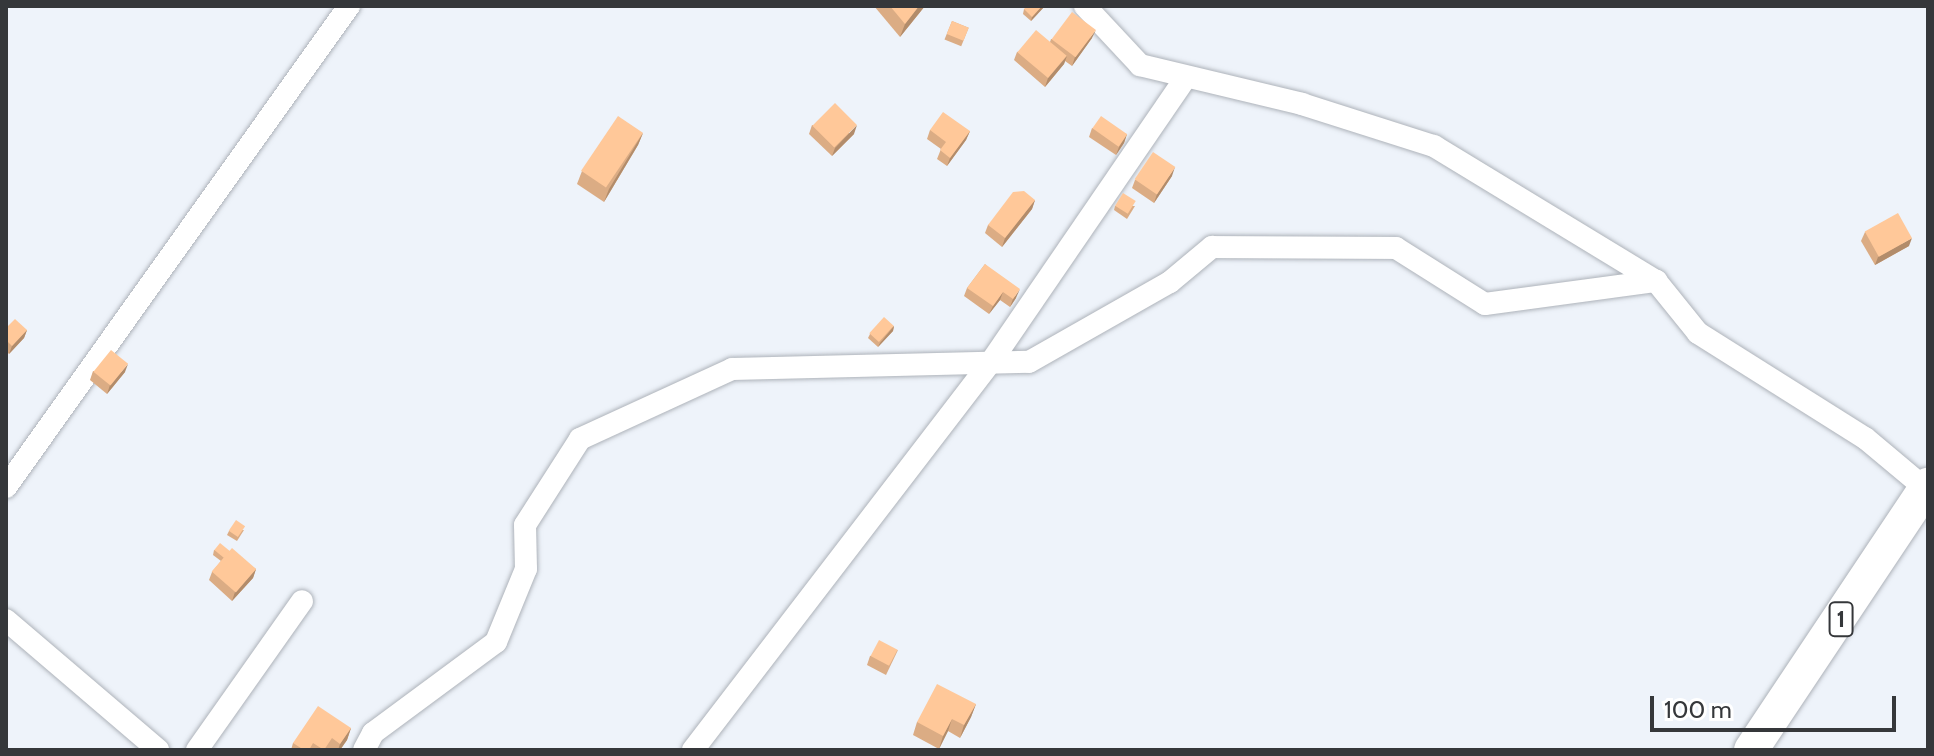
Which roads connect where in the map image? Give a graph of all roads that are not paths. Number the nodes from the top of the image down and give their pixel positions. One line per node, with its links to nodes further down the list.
1 (349, 6): 6 (street)
2 (1085, 6): 3 (street)
3 (1186, 77): 4 (street); 5 (street)
4 (1656, 281): 5 (street); 7 (street)
5 (991, 362): 12 (street); 13 (street)
6 (6, 487)
7 (1927, 487): 14 (highway, 1)
8 (302, 601): 11 (street)
9 (6, 620): 10 (street)
10 (158, 750)
11 (197, 750)
12 (364, 750)
13 (693, 750)
14 (1751, 750)

